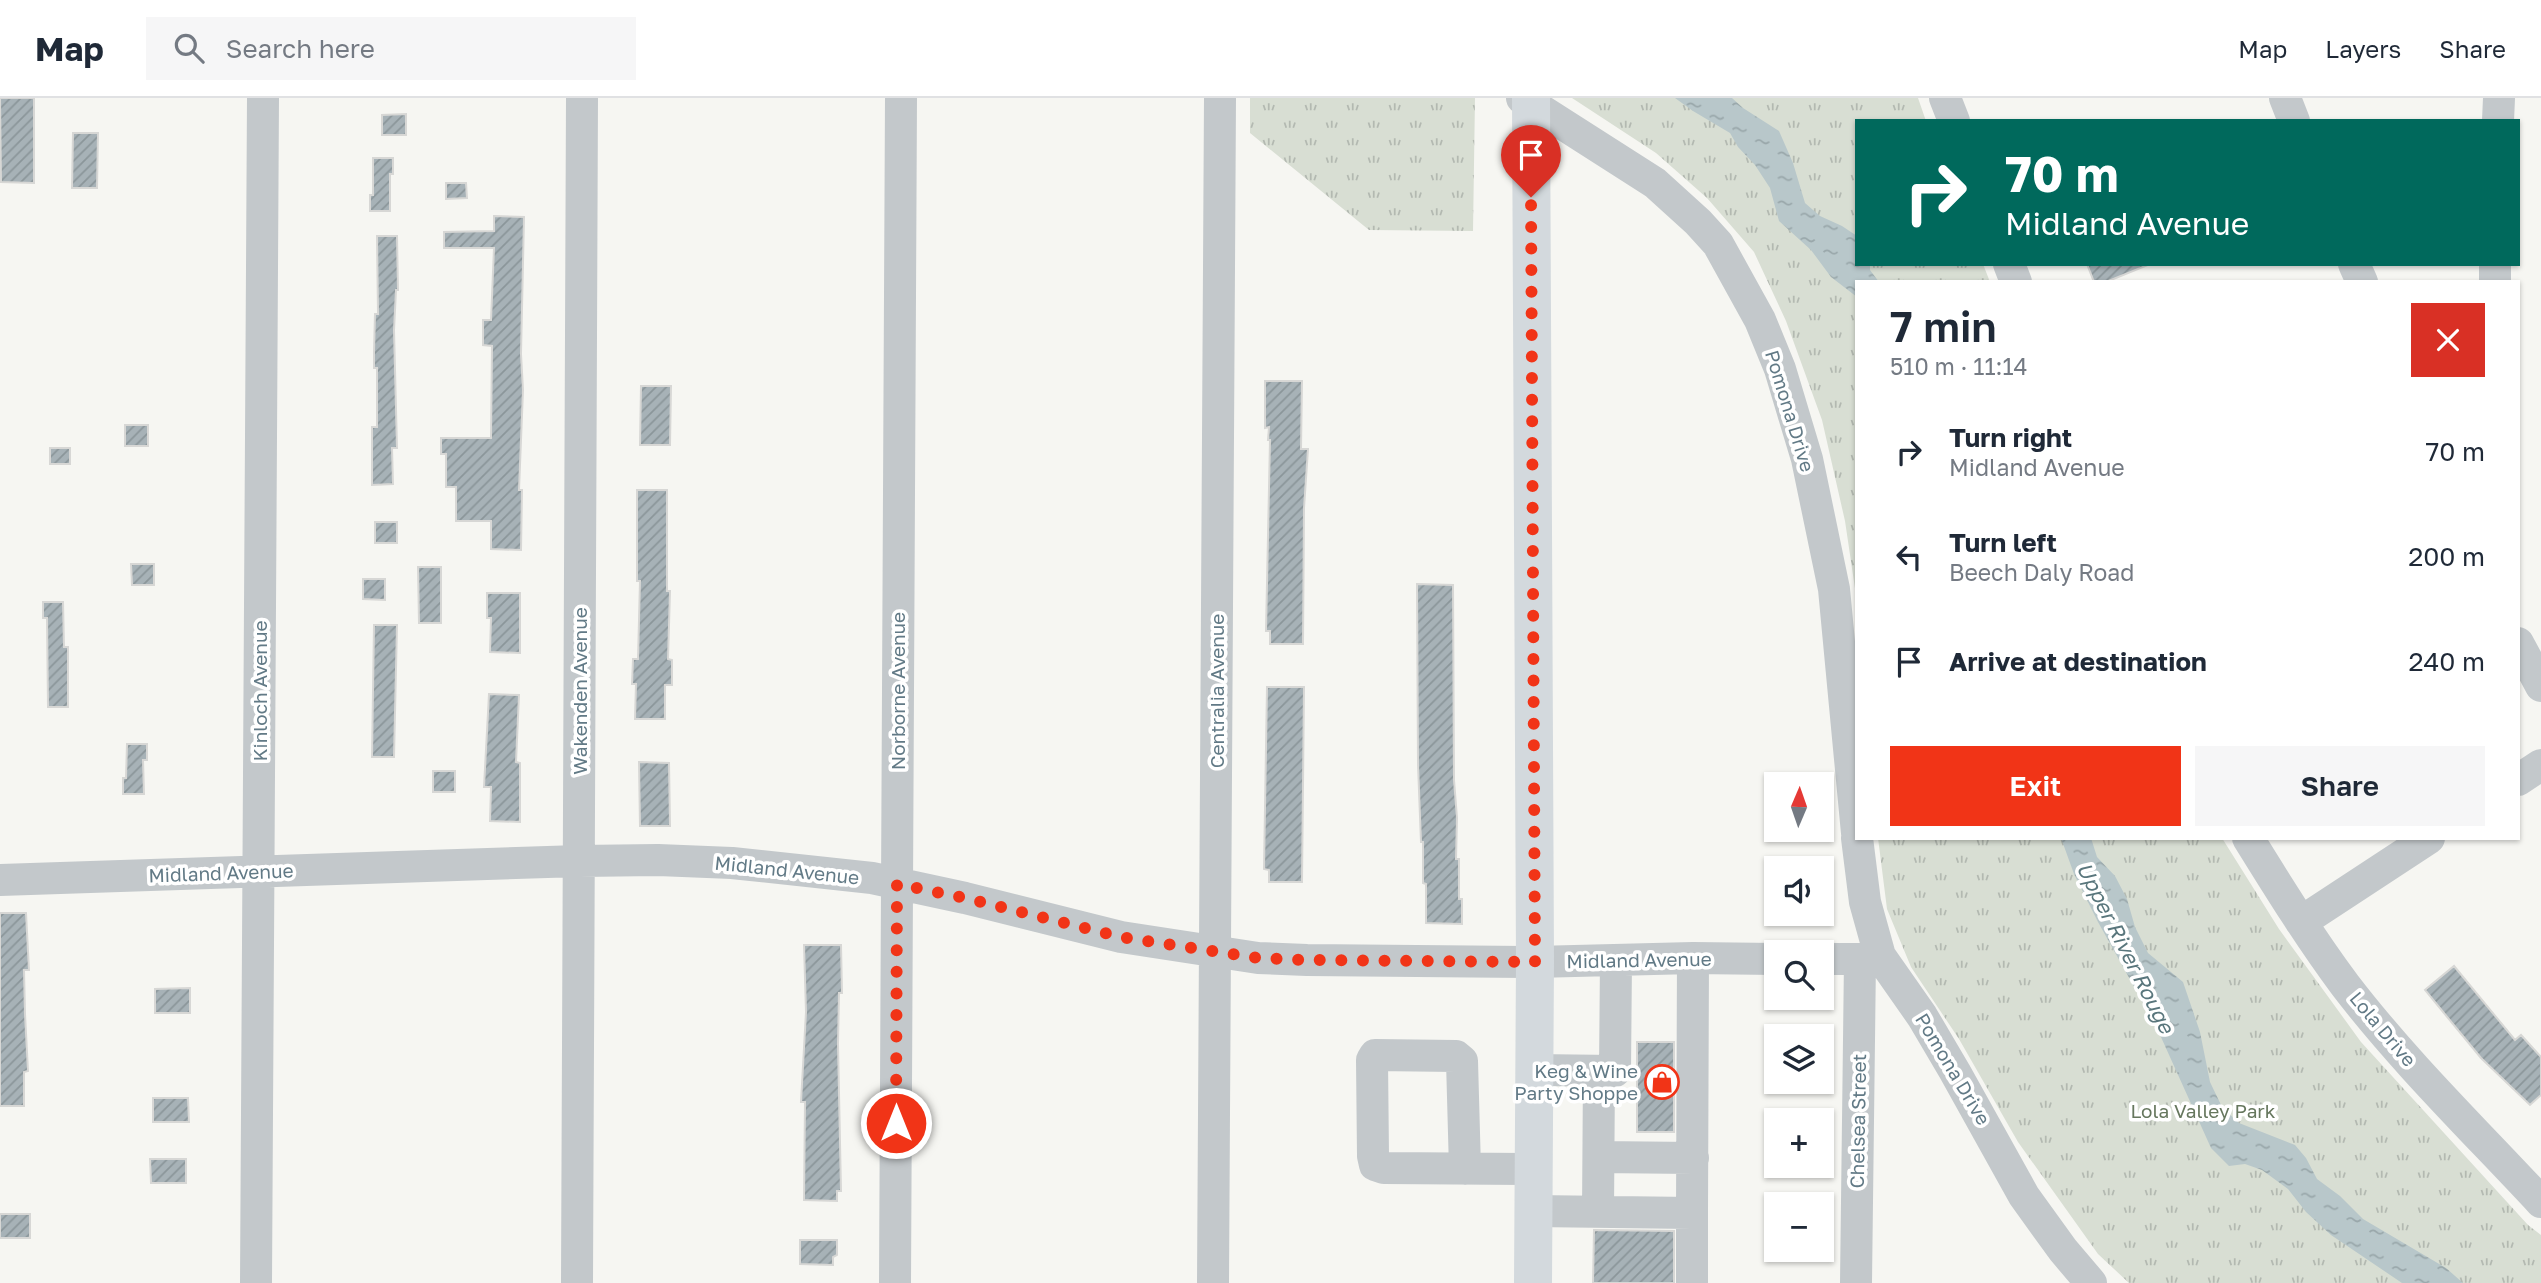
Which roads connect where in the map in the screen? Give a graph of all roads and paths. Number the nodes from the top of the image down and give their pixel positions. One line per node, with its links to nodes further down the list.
1 (263, 98): 21 (street, Kinloch Avenue)
2 (582, 98): 20 (street, Wakenden Avenue)
3 (901, 98): 23 (street, Norborne Avenue)
4 (1220, 98): 25 (street, Centralia Avenue)
5 (1945, 98): 9 (street)
6 (2285, 98): 10 (street)
7 (2498, 98): 11 (street)
8 (1528, 100): 16 (street, Pomona Drive); 31 (main road)
9 (1953, 119)
10 (2293, 119)
11 (2498, 119)
12 (2520, 647): 13 (street)
13 (2541, 687)
14 (2541, 765): 15 (street)
15 (2520, 779)
16 (1855, 815)
17 (1857, 840): 27 (street, Pomona Drive)
18 (2249, 840): 24 (street, Lola Drive)
19 (2426, 840): 24 (street)
20 (579, 861): 21 (street, Midland Avenue); 23 (street, Midland Avenue); 43 (street, Wakenden Avenue)
21 (259, 872): 22 (street, Midland Avenue); 42 (street, Kinloch Avenue)
22 (0, 880)
23 (897, 884): 25 (street, Midland Avenue); 44 (street, Norborne Avenue)
24 (2301, 922): 38 (street, Lola Drive)
25 (1215, 951): 31 (street, Midland Avenue); 45 (street, Centralia Avenue)
26 (1693, 958): 28 (street, Midland Avenue); 30 (street, Midland Avenue); 35 (street)
27 (1870, 958): 29 (street); 48 (street, Chelsea Street); 49 (street, Pomona Drive)
28 (1764, 959)
29 (1834, 959)
30 (1616, 960): 31 (street, Midland Avenue); 33 (street)
31 (1535, 962): 32 (main road)
32 (1534, 1070): 33 (street); 37 (main road)
33 (1599, 1071): 34 (street)
34 (1599, 1157): 35 (street); 40 (street)
35 (1693, 1158): 41 (street)
36 (1465, 1169): 36 (street); 37 (street)
37 (1534, 1169): 39 (main road)
38 (2541, 1202)
39 (1534, 1211): 40 (street); 46 (main road)
40 (1598, 1212): 41 (street)
41 (1692, 1213): 47 (street)
42 (256, 1283)
43 (577, 1283)
44 (895, 1283)
45 (1213, 1283)
46 (1533, 1283)
47 (1692, 1283)
48 (1856, 1283)
49 (2091, 1283)

